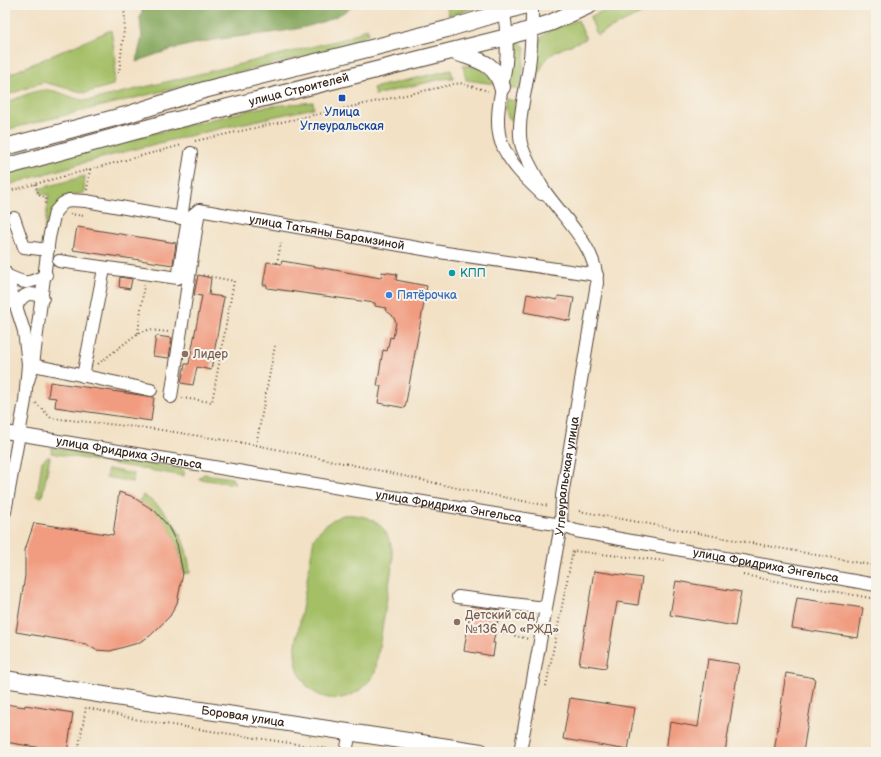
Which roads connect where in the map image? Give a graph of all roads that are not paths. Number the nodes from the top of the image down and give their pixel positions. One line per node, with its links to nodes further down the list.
1 (526, 5): 4 (main road, улица Строителей)
2 (532, 5): 5 (street)
3 (590, 5): 5 (main road, улица Строителей)
4 (503, 9): 6 (street); 9 (main road, улица Строителей)
5 (532, 29): 6 (main road, улица Строителей); 13 (street)
6 (507, 37): 7 (main road, улица Строителей); 8 (street)
7 (453, 51): 8 (main road); 11 (main road, улица Строителей)
8 (495, 88): 13 (street)
9 (5, 147)
10 (191, 153): 15 (street)
11 (5, 167)
12 (199, 210): 15 (street); 20 (street, улица Татьяны Барамзиной); 28 (street)
13 (560, 210): 20 (street)
14 (14, 218): 16 (street)
15 (184, 218): 16 (street); 18 (street)
16 (48, 250): 21 (street)
17 (59, 261): 18 (street)
18 (104, 269): 25 (street)
19 (5, 274): 21 (street); 23 (street)
20 (597, 274): 32 (street, Углеуральская улица)
21 (46, 275): 22 (street)
22 (43, 298): 23 (street); 24 (street)
23 (16, 306): 26 (street)
24 (33, 365): 25 (street); 26 (street)
25 (83, 376): 27 (street)
26 (27, 384): 30 (street)
27 (150, 390)
28 (171, 397)
29 (5, 432): 30 (street, улица Фридриха Энгельса)
30 (19, 433): 31 (street); 32 (street, улица Фридриха Энгельса)
31 (5, 512)
32 (561, 525): 33 (street, улица Фридриха Энгельса); 35 (street, Углеуральская улица)
33 (876, 585)
34 (458, 598): 35 (street)
35 (545, 608): 40 (street, Углеуральская улица)
36 (5, 679): 37 (main road, Боровая улица)
37 (350, 732): 38 (street); 39 (main road, Боровая улица)
38 (342, 751)
39 (480, 752)
40 (520, 752)

